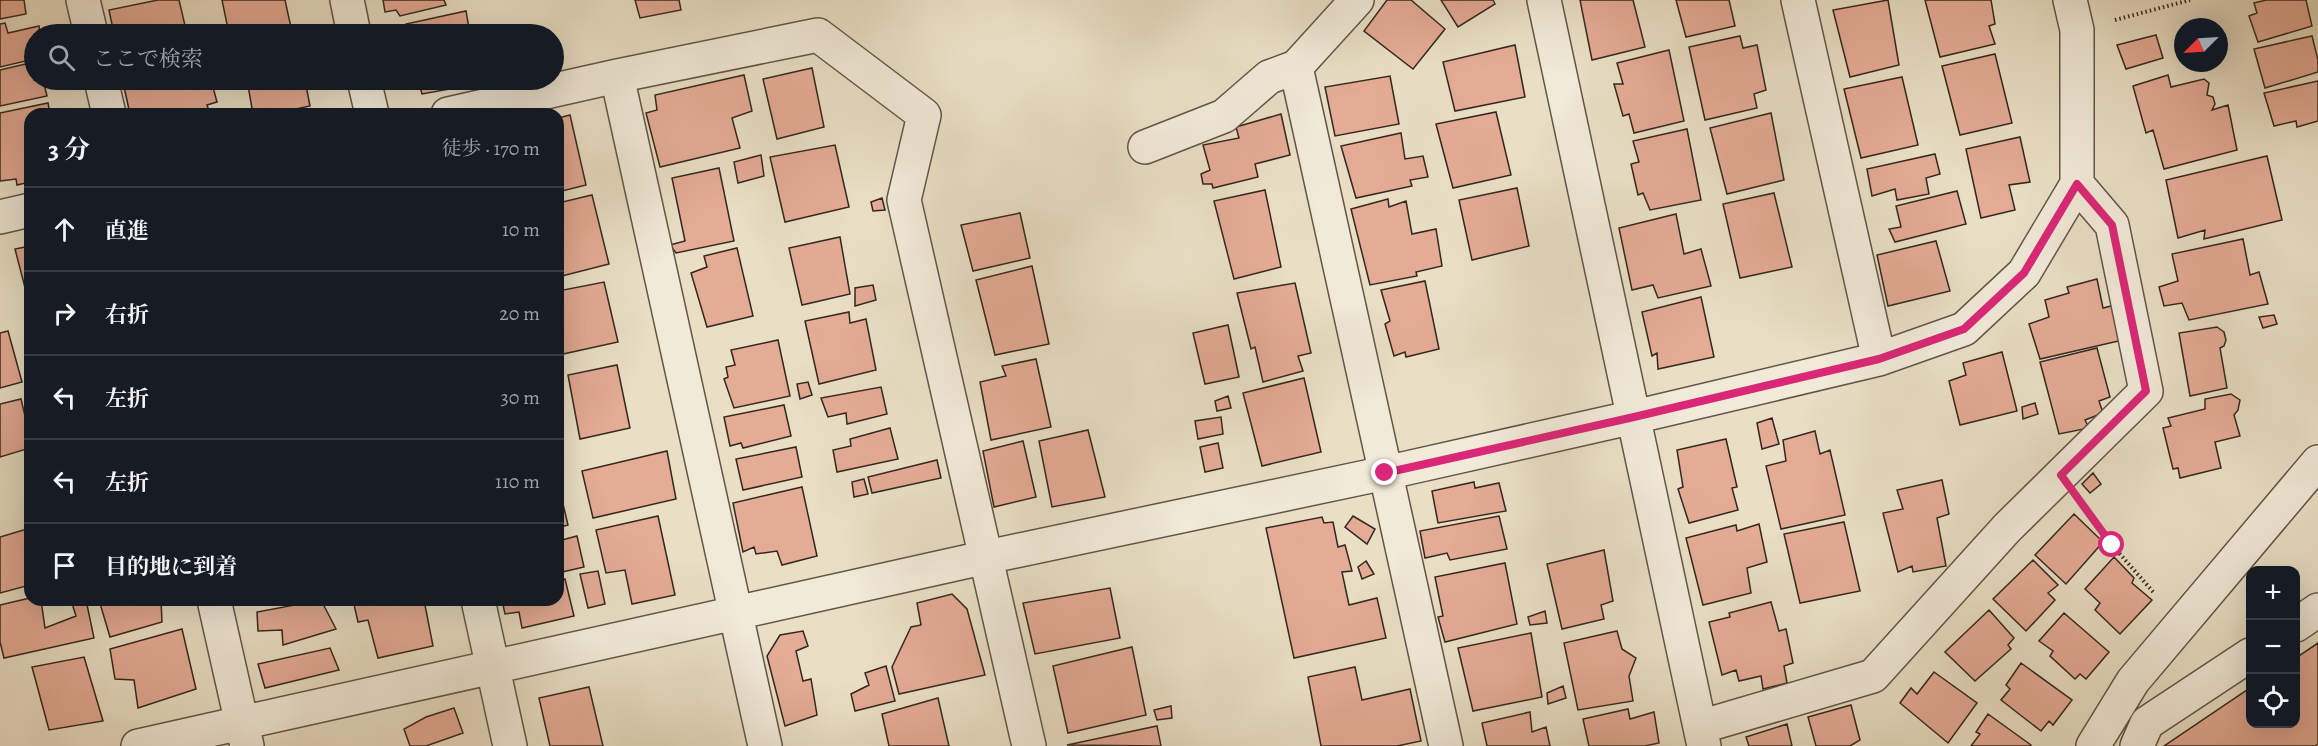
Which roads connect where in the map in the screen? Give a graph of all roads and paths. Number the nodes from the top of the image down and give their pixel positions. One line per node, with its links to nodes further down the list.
1 (84, 0): 8 (street)
2 (347, 0): 9 (street)
3 (1357, 0): 10 (street)
4 (1544, 0): 24 (street)
5 (1798, 0): 23 (street)
6 (2190, 0): 7 (path)
7 (2073, 15): 20 (street)
8 (89, 24)
9 (352, 24)
10 (1296, 67): 19 (street); 26 (street)
11 (617, 76): 12 (street); 28 (street); 32 (street)
12 (564, 88)
13 (103, 90): 16 (street)
14 (366, 90): 17 (street)
15 (555, 90): 18 (street)
16 (108, 108)
17 (371, 108)
18 (475, 108)
19 (1145, 147)
20 (2077, 184): 23 (street); 27 (street)
21 (24, 211): 22 (street)
22 (0, 217)
23 (1879, 359): 24 (street)
24 (1634, 417): 26 (street); 38 (street)
25 (2318, 462): 34 (street)
26 (1385, 473): 28 (street); 43 (street)
27 (2061, 475): 34 (path); 38 (street)
28 (987, 557): 32 (street); 42 (street)
29 (215, 606): 37 (street)
30 (479, 606): 36 (street)
31 (2318, 610): 33 (street)
32 (735, 613): 36 (street); 41 (street)
33 (2300, 622)
34 (2181, 624): 44 (street)
35 (2246, 658): 45 (street)
36 (493, 668): 37 (street); 40 (street)
37 (244, 734): 39 (street)
38 (1702, 737)
39 (138, 746)
40 (510, 746)
41 (765, 746)
42 (1029, 746)
43 (1446, 746)
44 (2093, 746)
45 (2137, 746)

